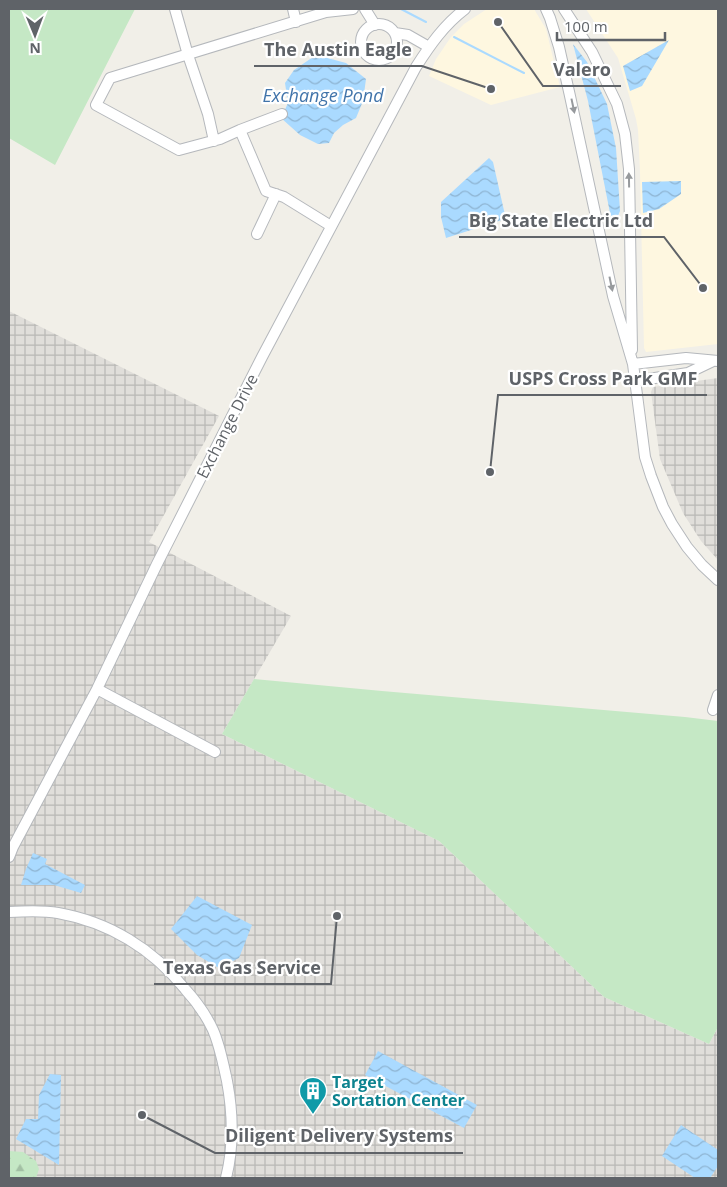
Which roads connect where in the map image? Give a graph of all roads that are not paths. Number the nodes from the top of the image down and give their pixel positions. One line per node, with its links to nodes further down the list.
1 (175, 9): 12 (street)
2 (293, 9): 8 (street)
3 (353, 9): 8 (street)
4 (365, 9): 9 (street)
5 (465, 9): 11 (street, Exchange Drive)
6 (546, 9): 20 (street, one-way to 20)
7 (564, 9): 20 (street, one-way to 7)
8 (296, 22): 12 (street)
9 (375, 24): 10 (street); 10 (street)
10 (395, 33): 11 (street)
11 (429, 47): 17 (street, Exchange Drive)
12 (188, 55): 15 (street); 15 (street)
13 (282, 114): 14 (street)
14 (240, 130): 15 (street); 16 (street)
15 (214, 140)
16 (276, 194): 17 (street); 18 (street)
17 (331, 226): 23 (street, Exchange Drive)
18 (257, 234)
19 (716, 361): 20 (street); 21 (street)
20 (632, 364): 21 (street)
21 (635, 382): 22 (street)
22 (718, 580)
23 (97, 689): 26 (street); 27 (street, Exchange Drive)
24 (718, 696): 25 (street)
25 (713, 710)
26 (215, 752)
27 (9, 857)
28 (9, 912): 29 (street)
29 (226, 1178)

